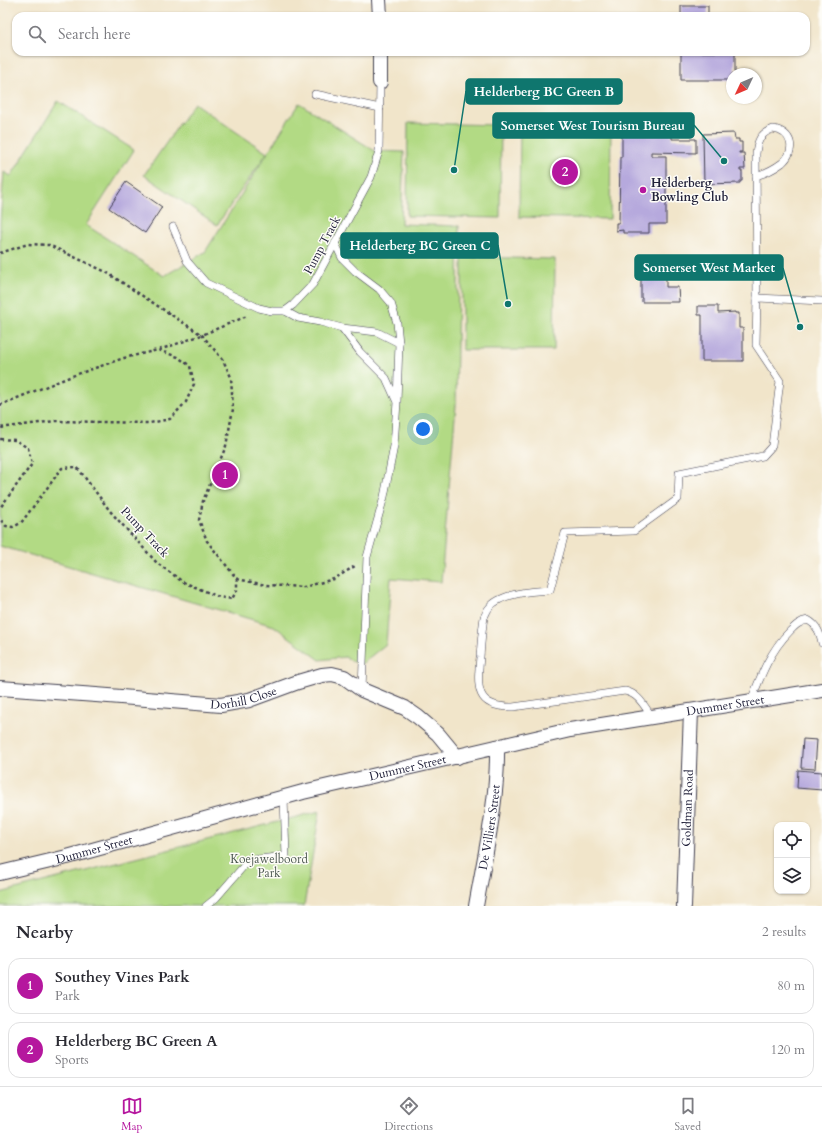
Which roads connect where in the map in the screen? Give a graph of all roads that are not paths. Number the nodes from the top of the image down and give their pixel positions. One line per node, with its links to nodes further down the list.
1 (379, 0): 2 (street)
2 (380, 12)
3 (380, 56): 4 (street)
4 (380, 82): 6 (lane, Pump Track)
5 (315, 94): 6 (lane)
6 (380, 108): 9 (lane, Pump Track)
7 (756, 176): 7 (lane); 10 (lane)
8 (173, 227): 12 (lane)
9 (335, 243): 12 (lane, Pump Track); 14 (lane)
10 (757, 298): 11 (lane); 22 (lane)
11 (822, 301)
12 (285, 311): 13 (lane)
13 (342, 328): 14 (lane); 15 (lane)
14 (399, 343): 15 (lane)
15 (397, 402): 18 (lane)
16 (822, 643): 20 (lane)
17 (0, 688): 18 (street, Dorhill Close)
18 (362, 690): 24 (street, Dorhill Close)
19 (822, 690): 20 (street, Dummer Street)
20 (750, 701): 21 (street, Dummer Street)
21 (691, 711): 22 (street, Dummer Street); 29 (street, Goldman Road)
22 (652, 717): 23 (street, Dummer Street)
23 (497, 747): 24 (street, Dummer Street); 28 (street, De Villiers Street)
24 (457, 756): 25 (street, Dummer Street)
25 (284, 798): 26 (street, Dummer Street); 27 (lane)
26 (0, 873)
27 (206, 906)
28 (476, 906)
29 (684, 906)

